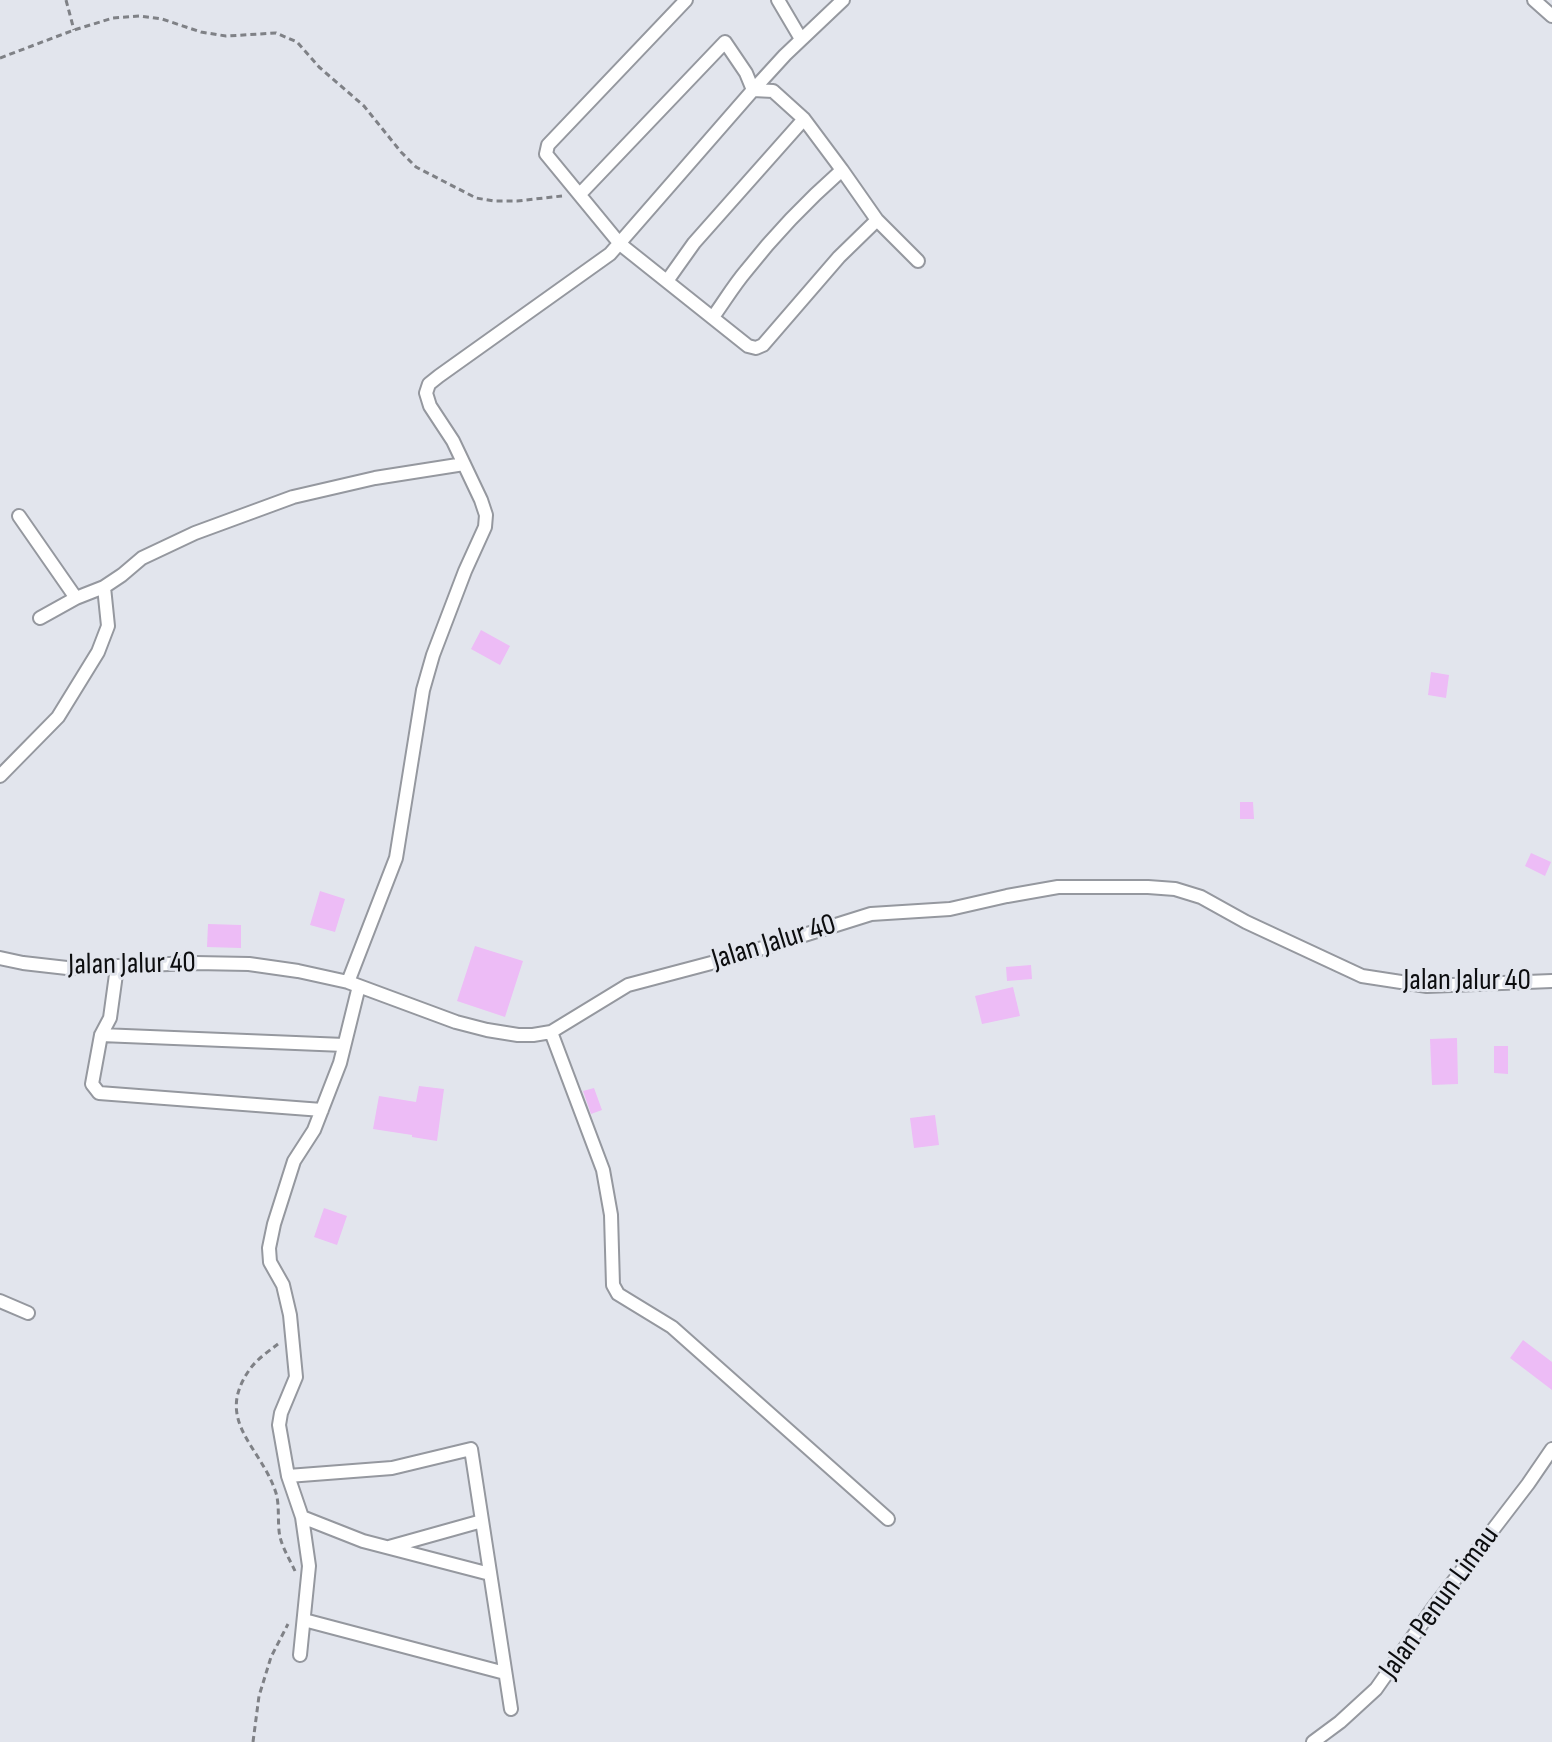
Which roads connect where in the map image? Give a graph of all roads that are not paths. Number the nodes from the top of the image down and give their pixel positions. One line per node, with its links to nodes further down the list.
1 (686, 0): 10 (street)
2 (778, 0): 6 (street)
3 (843, 0): 6 (street)
4 (1534, 0): 5 (street)
5 (1552, 16)
6 (801, 39): 7 (street)
7 (753, 90): 8 (street); 10 (street); 12 (street)
8 (804, 119): 9 (street); 14 (street)
9 (842, 170): 11 (street); 15 (street)
10 (580, 194): 12 (street)
11 (877, 220): 13 (street); 15 (street)
12 (620, 244): 14 (street); 16 (street)
13 (918, 261)
14 (667, 281): 15 (street)
15 (713, 317)
16 (464, 464): 18 (street); 25 (street)
17 (19, 516): 19 (street)
18 (104, 587): 19 (street); 21 (street)
19 (76, 598): 20 (street)
20 (40, 618)
21 (0, 776)
22 (0, 958): 23 (street, Jalan Jalur 40)
23 (117, 967): 25 (street, Jalan Jalur 40); 27 (street)
24 (1552, 981): 26 (street, Jalan Jalur 40)
25 (354, 984): 26 (street, Jalan Jalur 40); 28 (street)
26 (551, 1032): 35 (street)
27 (101, 1035): 28 (street); 29 (street)
28 (344, 1045): 29 (street)
29 (322, 1110): 33 (street)
30 (0, 1301): 31 (street)
31 (28, 1313)
32 (1552, 1449): 43 (street, Jalan Penun Limau)
33 (288, 1476): 34 (street); 36 (street)
34 (302, 1517): 37 (street); 39 (street)
35 (888, 1519)
36 (482, 1521): 37 (street); 38 (street)
37 (387, 1547): 38 (street)
38 (490, 1574): 41 (street)
39 (304, 1620): 40 (street); 41 (street)
40 (300, 1655)
41 (505, 1673): 42 (street)
42 (511, 1709)
43 (1313, 1742)

